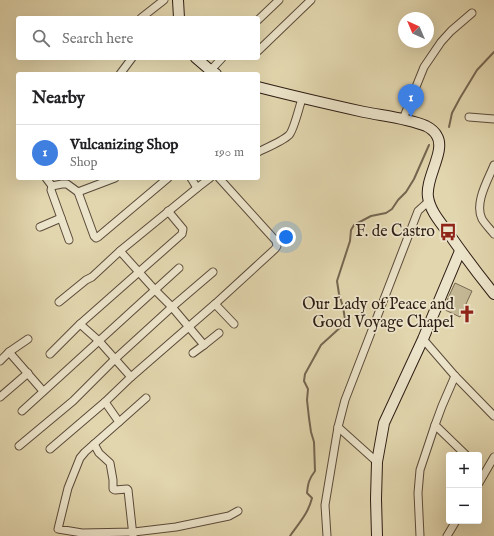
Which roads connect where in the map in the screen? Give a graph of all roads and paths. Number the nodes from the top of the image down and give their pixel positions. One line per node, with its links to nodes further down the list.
1 (164, 0): 6 (street)
2 (178, 0): 7 (main road)
3 (279, 0): 8 (street)
4 (311, 0): 9 (street)
5 (472, 13): 19 (street)
6 (144, 16)
7 (179, 16)
8 (260, 18)
9 (260, 50)
10 (130, 60): 13 (street)
11 (198, 60): 14 (main road)
12 (221, 60): 15 (street)
13 (122, 72)
14 (210, 72)
15 (212, 72)
16 (260, 88): 17 (main road)
17 (302, 99): 19 (main road); 21 (street)
18 (469, 117): 20 (street)
19 (403, 119): 32 (main road)
20 (494, 119)
21 (260, 151)
22 (494, 165): 36 (street)
23 (48, 180): 29 (street)
24 (110, 180): 31 (street)
25 (166, 180): 31 (street)
26 (192, 180): 30 (street)
27 (207, 180): 30 (street)
28 (221, 180): 46 (street)
29 (52, 186): 31 (street); 34 (street)
30 (197, 188): 33 (street)
31 (78, 192)
32 (429, 201): 39 (main road); 72 (street)
33 (168, 211): 38 (street); 41 (street)
34 (61, 218): 35 (street); 37 (street)
35 (40, 226)
36 (494, 234)
37 (69, 240)
38 (120, 251): 41 (street); 45 (street)
39 (460, 251): 44 (main road); 53 (main road)
40 (179, 268): 43 (street)
41 (139, 272): 43 (street); 48 (street)
42 (213, 272): 47 (street)
43 (155, 290): 47 (street); 54 (street)
44 (494, 294)
45 (59, 302)
46 (215, 304): 49 (street); 50 (street)
47 (172, 307): 50 (street); 59 (street)
48 (80, 324): 54 (street); 58 (street)
49 (234, 324)
50 (189, 327): 55 (street); 63 (street)
51 (219, 333): 55 (street)
52 (28, 338): 56 (street)
53 (423, 339): 62 (street); 78 (main road)
54 (99, 340): 59 (street); 64 (street)
55 (204, 345): 57 (street)
56 (9, 352): 60 (street); 61 (street)
57 (193, 352)
58 (50, 354)
59 (115, 359): 63 (street); 74 (street)
60 (0, 361)
61 (28, 373): 64 (street); 65 (street)
62 (455, 376): 69 (street); 71 (street)
63 (131, 377): 67 (street)
64 (44, 391): 68 (street)
65 (0, 397)
66 (146, 398): 70 (street)
67 (105, 402): 70 (street); 75 (street)
68 (22, 411)
69 (494, 416)
70 (119, 422): 73 (street)
71 (435, 425): 76 (street); 87 (street)
72 (338, 427): 78 (street); 85 (street)
73 (94, 444): 84 (street); 84 (street)
74 (19, 446)
75 (50, 449)
76 (463, 452)
77 (494, 457): 80 (street)
78 (377, 462): 86 (main road)
79 (482, 470): 80 (street)
80 (485, 473): 81 (street)
81 (482, 478)
82 (238, 511): 84 (street)
83 (454, 524): 88 (street)
84 (133, 534)
85 (327, 536)
86 (377, 536)
87 (420, 536)
88 (447, 536)

